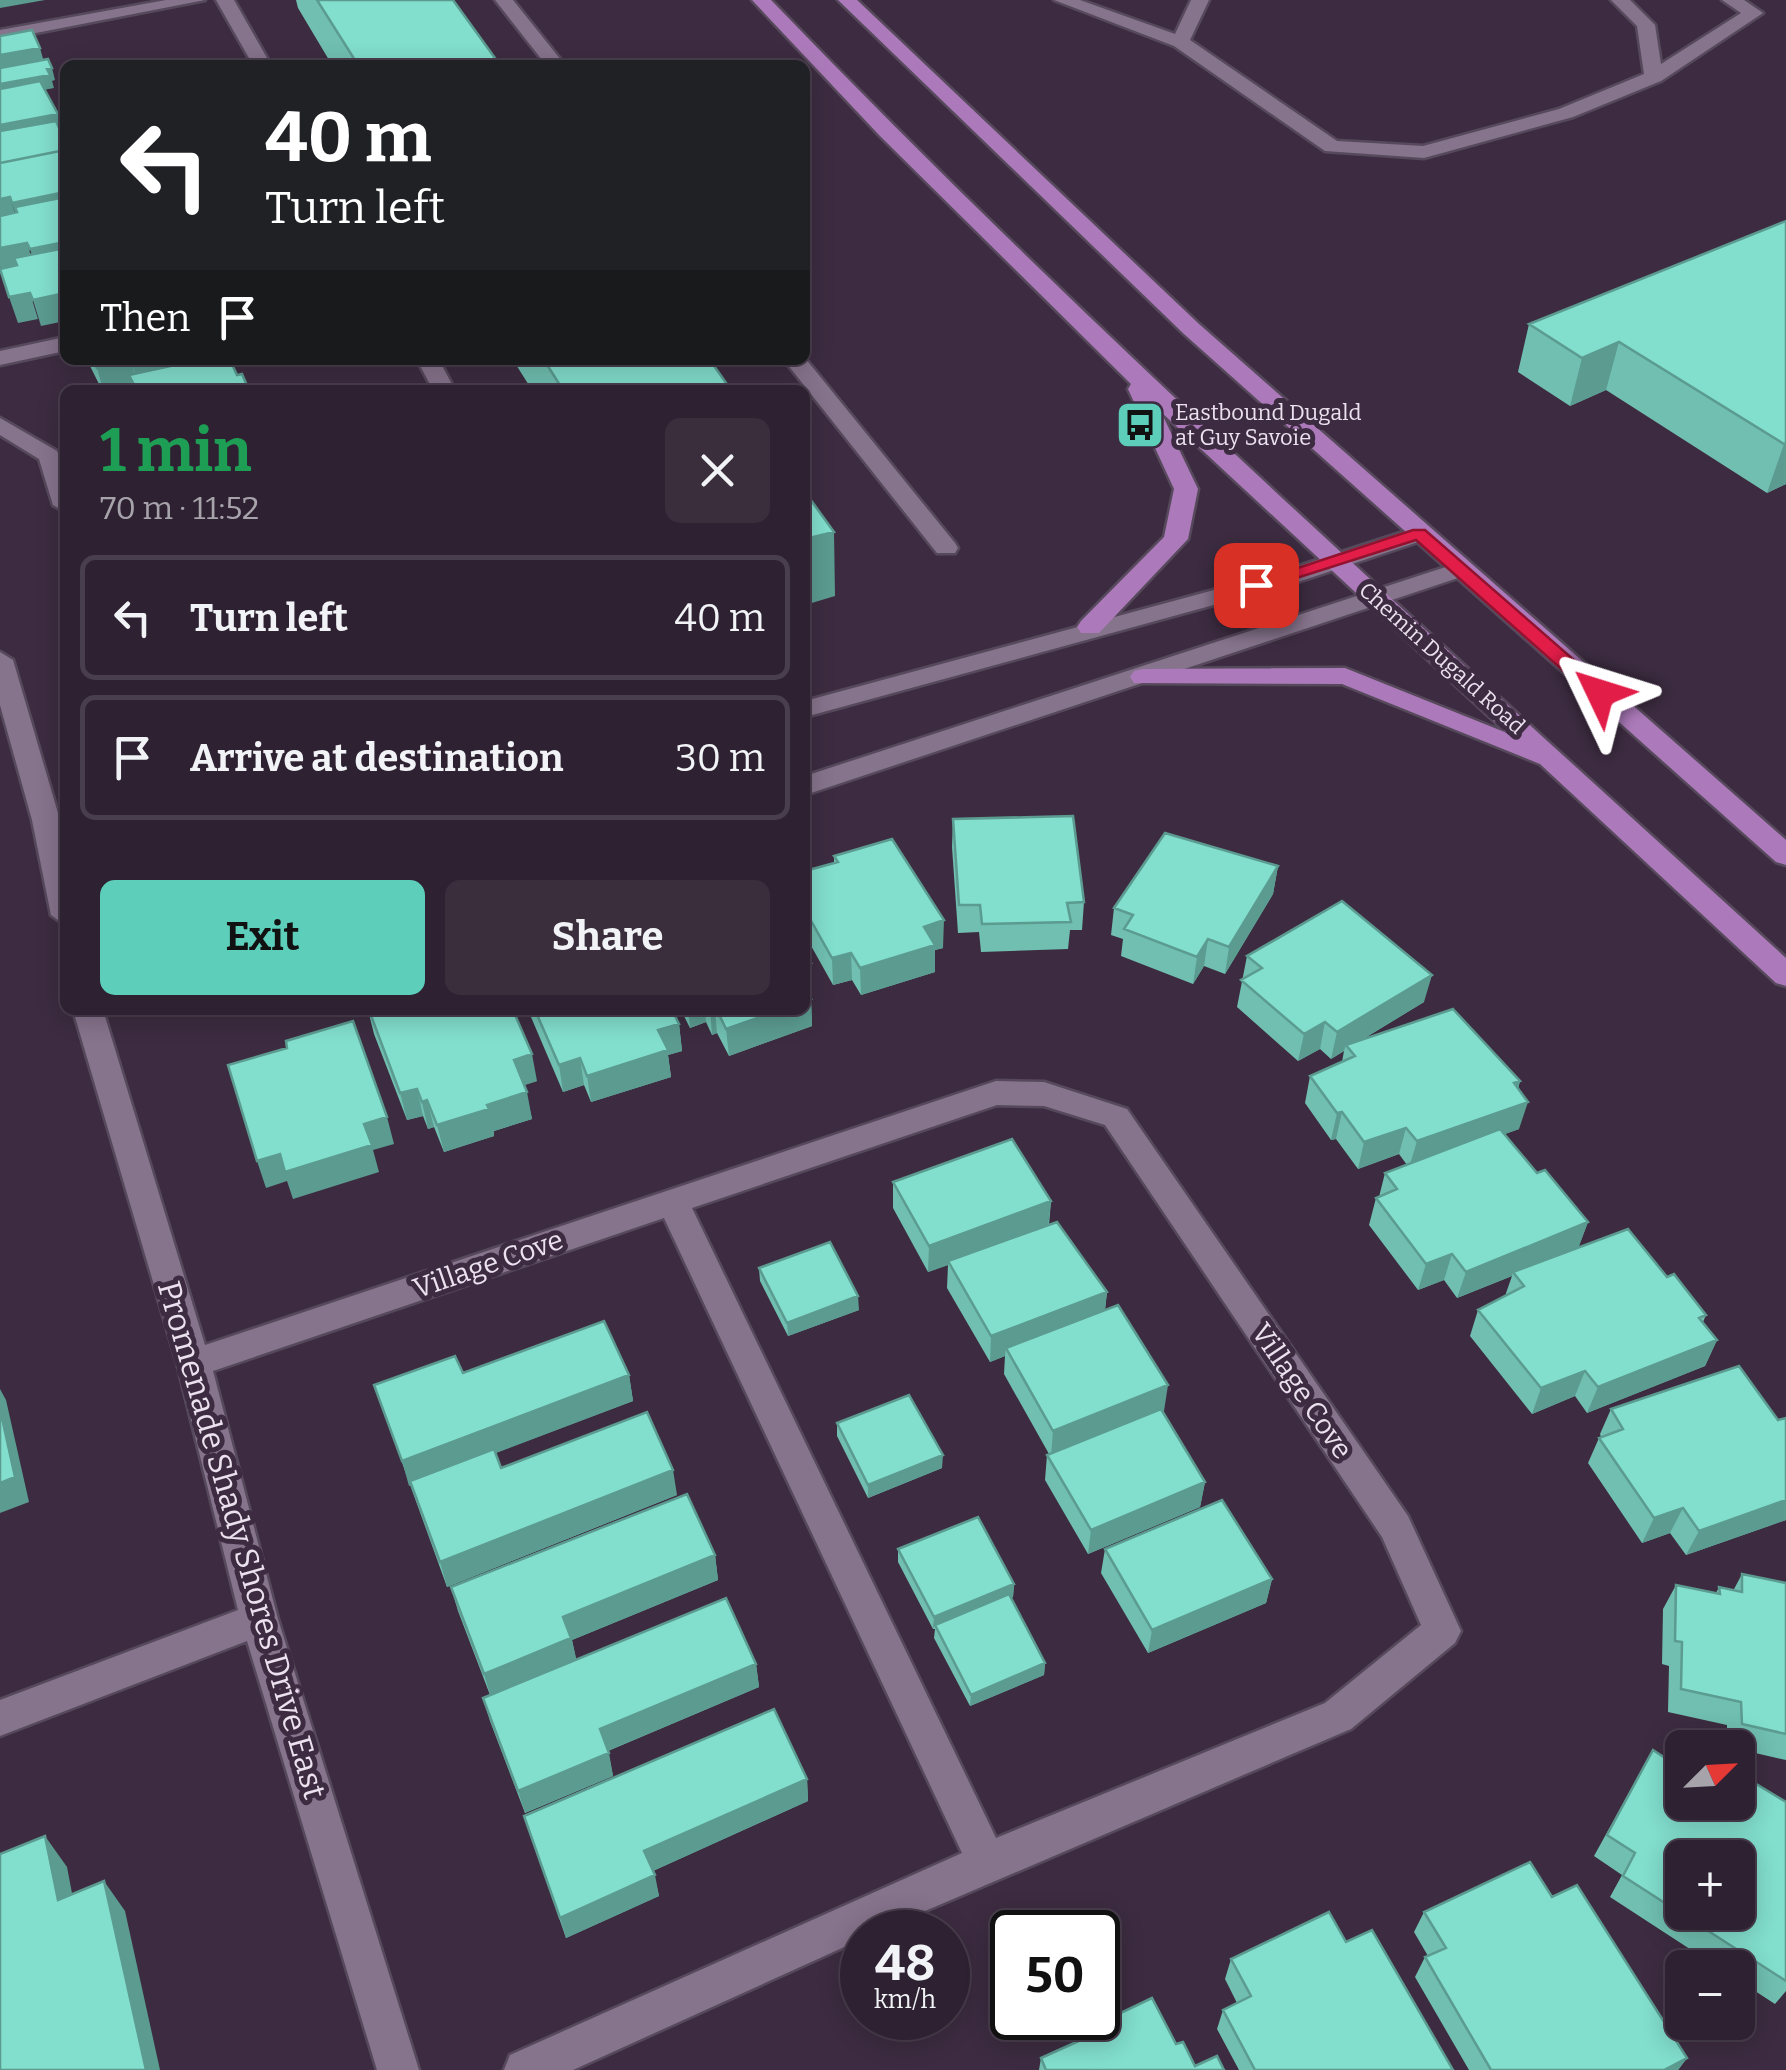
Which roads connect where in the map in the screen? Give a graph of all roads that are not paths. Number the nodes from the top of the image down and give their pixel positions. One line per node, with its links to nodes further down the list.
1 (196, 0): 10 (street)
2 (225, 0): 12 (street)
3 (504, 0): 13 (street)
4 (761, 0): 18 (main road, Chemin Dugald Road)
5 (847, 0): 21 (main road)
6 (1063, 0): 11 (street)
7 (1200, 0): 11 (street)
8 (1620, 0): 14 (street)
9 (1731, 0): 14 (street)
10 (0, 35)
11 (1180, 42): 14 (street)
12 (259, 60)
13 (552, 60)
14 (1654, 77)
15 (60, 345): 16 (street)
16 (0, 358)
17 (799, 365): 22 (street)
18 (1131, 372): 23 (main road, Chemin Dugald Road); 26 (main road)
19 (0, 425): 20 (street)
20 (60, 489)
21 (1419, 534): 23 (street); 24 (main road)
22 (946, 548)
23 (1336, 561): 25 (main road, Chemin Dugald Road); 26 (street)
24 (1458, 570): 25 (street); 33 (main road)
25 (1375, 597): 28 (street); 30 (main road, Chemin Dugald Road)
26 (1090, 628): 29 (street)
27 (0, 660): 32 (street)
28 (1142, 678): 30 (main road); 31 (street)
29 (810, 707)
30 (1563, 767): 35 (main road, Chemin Dugald Road)
31 (810, 784)
32 (55, 810): 34 (street)
33 (1786, 855)
34 (60, 862)
35 (1786, 975)
36 (90, 1015): 38 (street, Promenade Shady Shores Drive East)
37 (673, 1202): 38 (street, Village Cove); 41 (street); 41 (street, Village Cove)
38 (194, 1363): 39 (street, Promenade Shady Shores Drive East)
39 (259, 1619): 40 (street); 42 (street, Promenade Shady Shores Drive East)
40 (0, 1718)
41 (987, 1862): 43 (street, Village Cove)
42 (398, 2070)
43 (525, 2070)

